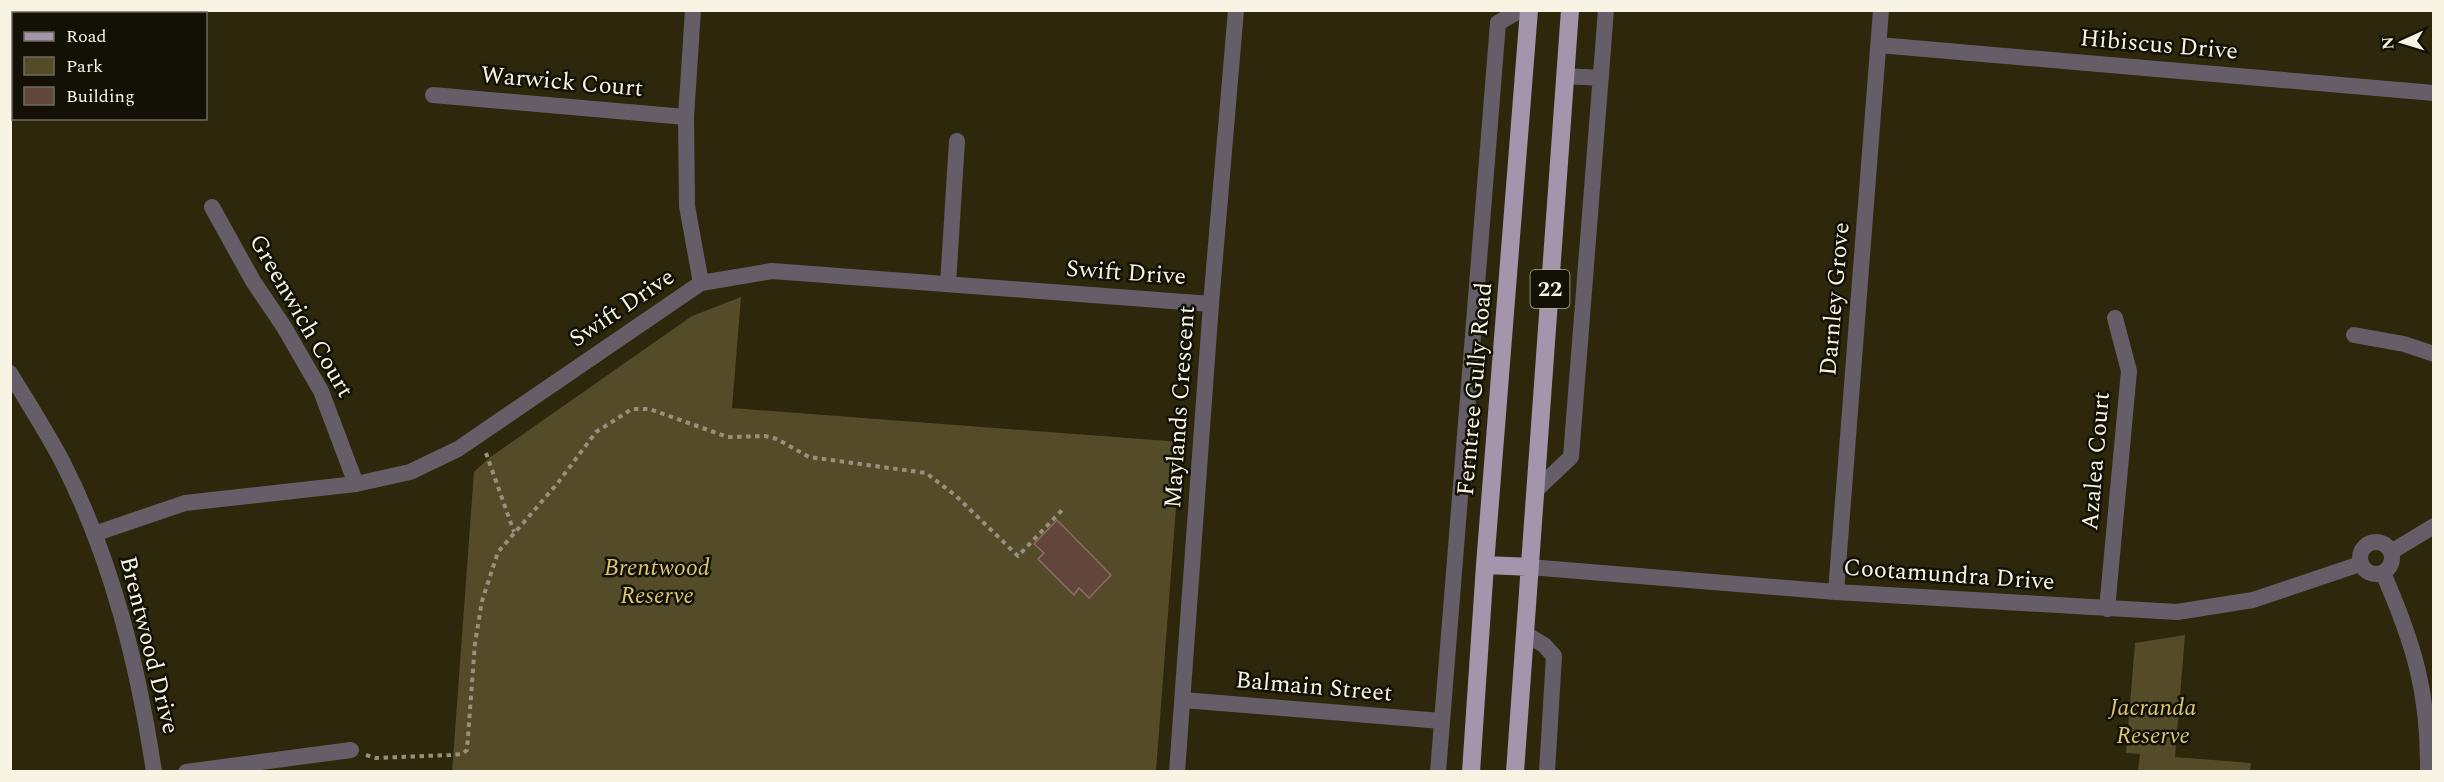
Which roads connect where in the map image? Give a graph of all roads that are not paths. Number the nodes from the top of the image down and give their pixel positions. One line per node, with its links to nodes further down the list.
1 (693, 10): 13 (street)
2 (1236, 10): 18 (street, Maylands Crescent)
3 (1520, 10): 36 (street)
4 (1529, 10): 29 (main road, Ferntree Gully Road / 22)
5 (1570, 10): 9 (main road, 22)
6 (1606, 10): 10 (street)
7 (1881, 10): 8 (street, Darnley Grove)
8 (1879, 45): 11 (street, Hibiscus Drive); 32 (street, Darnley Grove)
9 (1566, 76): 10 (street); 24 (main road, 22)
10 (1601, 78): 24 (street)
11 (2433, 93)
12 (433, 95): 13 (street, Warwick Court)
13 (686, 117): 16 (street)
14 (957, 141): 17 (street)
15 (212, 207): 23 (street, Greenwich Court)
16 (701, 283): 17 (street, Swift Drive); 23 (street, Swift Drive)
17 (948, 284): 18 (street, Swift Drive)
18 (1211, 304): 35 (street, Maylands Crescent)
19 (2115, 318): 33 (street, Azalea Court)
20 (2354, 336): 21 (street)
21 (2433, 354)
22 (10, 373): 26 (street, Brentwood Drive)
23 (356, 484): 26 (street, Swift Drive)
24 (1535, 491): 30 (main road, 22)
25 (2433, 526): 27 (street)
26 (94, 534): 38 (street, Brentwood Drive)
27 (2391, 552): 28 (street); 31 (street)
28 (2360, 564): 31 (street); 33 (street, Cootamundra Drive)
29 (1485, 565): 30 (main road); 42 (main road, Ferntree Gully Road / 22)
30 (1529, 567): 32 (street, Cootamundra Drive); 34 (main road, 22)
31 (2383, 573): 45 (street)
32 (1836, 592): 33 (street, Cootamundra Drive)
33 (2108, 609)
34 (1525, 634): 43 (main road, 22); 44 (street)
35 (1183, 700): 36 (street, Balmain Street); 40 (street, Maylands Crescent)
36 (1441, 721): 41 (street)
37 (351, 750): 39 (street)
38 (154, 771)
39 (186, 771)
40 (1177, 771)
41 (1438, 771)
42 (1471, 771)
43 (1515, 771)
44 (1547, 771)
45 (2427, 771)

